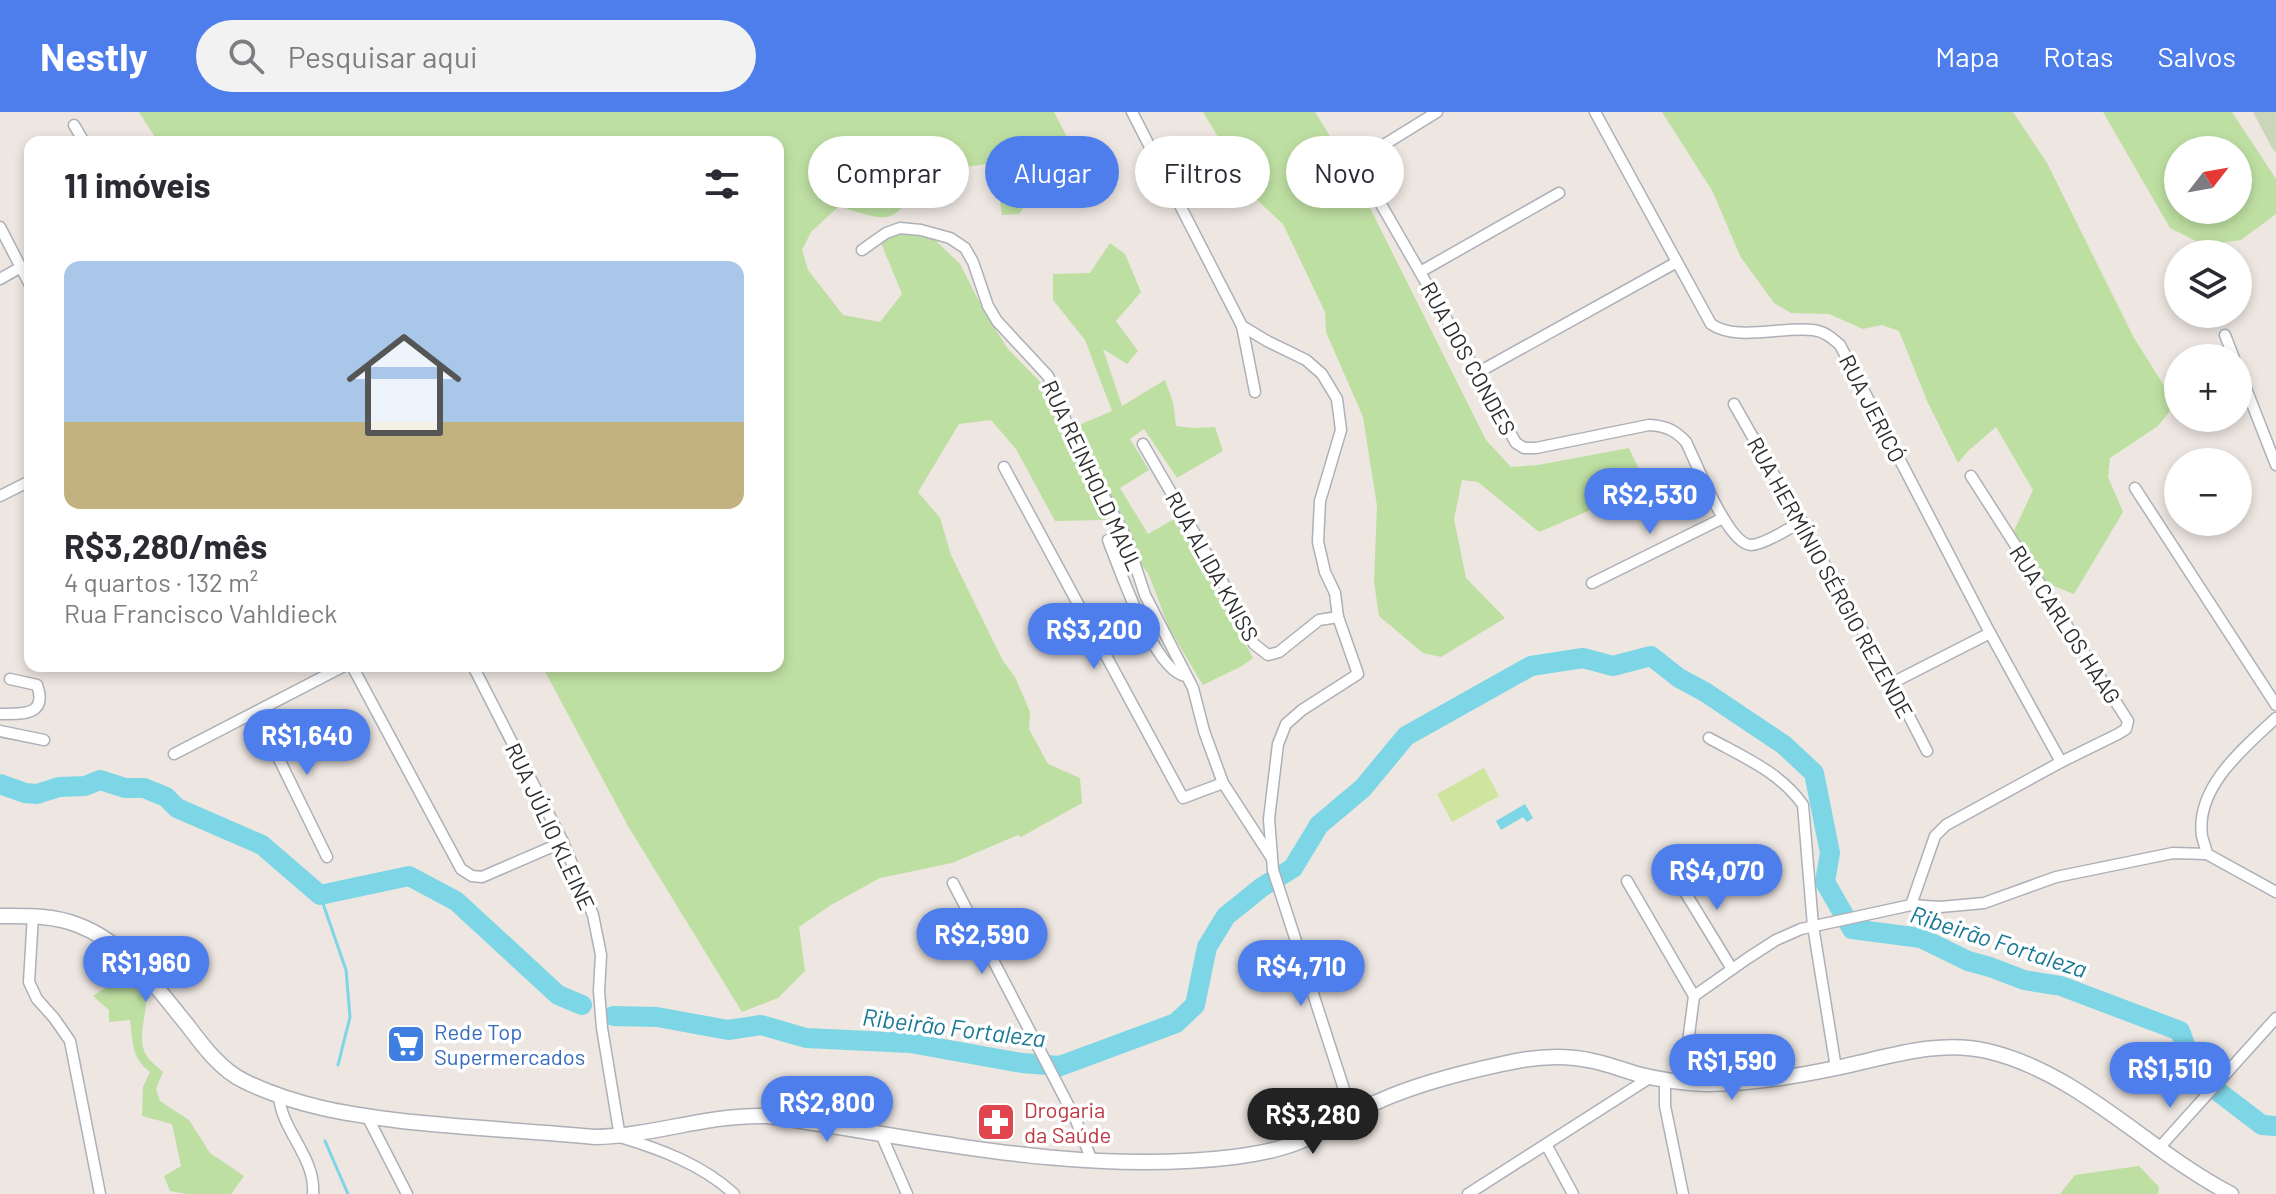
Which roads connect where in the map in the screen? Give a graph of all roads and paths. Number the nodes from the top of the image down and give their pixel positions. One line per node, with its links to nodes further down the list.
1 (1132, 112): 14 (street)
2 (1437, 112): 11 (street, RUA DOS CONDES)
3 (1595, 112): 9 (street, RUA JERICÓ)
4 (74, 125): 5 (street)
5 (80, 136)
6 (1559, 193): 11 (street)
7 (0, 227): 10 (street)
8 (862, 250): 37 (street, RUA REINHOLD MAUL)
9 (1677, 262): 17 (street); 33 (street, RUA JERICÓ)
10 (21, 267): 12 (street); 13 (street)
11 (1420, 272): 17 (street, RUA DOS CONDES)
12 (24, 273)
13 (0, 279)
14 (1242, 326): 18 (street); 32 (street)
15 (2225, 335): 16 (street)
16 (2229, 344)
17 (1477, 373): 28 (street, RUA DOS CONDES)
18 (1255, 392)
19 (1734, 404): 29 (street, RUA HERMÍNIO SÉRGIO REZENDE)
20 (2252, 404): 22 (street)
21 (1143, 444): 32 (street, RUA ALIDA KNISS)
22 (2276, 465)
23 (1004, 467): 50 (street)
24 (1971, 476): 49 (street, RUA CARLOS HAAG)
25 (24, 484): 27 (street)
26 (2135, 488): 40 (street)
27 (0, 496)
28 (1723, 518): 29 (street, RUA DOS CONDES); 31 (street)
29 (1802, 521): 39 (street, RUA HERMÍNIO SÉRGIO REZENDE)
30 (1108, 540): 37 (street)
31 (1592, 583)
32 (1338, 617): 54 (street)
33 (1990, 633): 39 (street); 49 (street, RUA JERICÓ)
34 (333, 672): 41 (street)
35 (355, 672): 51 (street)
36 (476, 672): 51 (street, RUA JÚLIO KLEINE)
37 (1186, 676): 50 (street, RUA REINHOLD MAUL)
38 (10, 679): 42 (street)
39 (1892, 683): 47 (street, RUA HERMÍNIO SÉRGIO REZENDE)
40 (2276, 705)
41 (256, 712): 48 (street); 53 (street)
42 (0, 714)
43 (2276, 718): 52 (street)
44 (0, 731): 46 (street)
45 (1709, 738): 62 (street)
46 (44, 740)
47 (1927, 751)
48 (174, 754)
49 (2061, 762): 59 (street, RUA CARLOS HAAG)
50 (1223, 783): 54 (street, RUA REINHOLD MAUL)
51 (563, 842): 73 (street, RUA JÚLIO KLEINE)
52 (2207, 854): 58 (street); 59 (street)
53 (327, 857)
54 (1271, 858): 70 (street)
55 (1674, 874): 63 (street)
56 (1627, 881): 64 (street)
57 (953, 883): 76 (street)
58 (2276, 892)
59 (1911, 905): 62 (street)
60 (33, 915): 61 (main road); 69 (main road); 77 (street)
61 (0, 916)
62 (1813, 926): 63 (street); 66 (street)
63 (1732, 969): 64 (street)
64 (1694, 996): 68 (street)
65 (2276, 1018): 75 (street)
66 (1836, 1068): 68 (main road); 75 (main road)
67 (1658, 1079): 68 (main road); 70 (main road); 74 (street); 84 (street)
68 (1686, 1083)
69 (279, 1097): 71 (main road); 78 (street)
70 (1352, 1114): 76 (main road)
71 (367, 1116): 73 (main road); 79 (street)
72 (881, 1134): 73 (main road); 76 (main road); 81 (street)
73 (620, 1137): 80 (street)
74 (1547, 1146): 82 (street); 83 (street)
75 (2159, 1148): 85 (main road)
76 (1092, 1161)
77 (100, 1194)
78 (313, 1194)
79 (407, 1194)
80 (734, 1194)
81 (907, 1194)
82 (1468, 1194)
83 (1573, 1194)
84 (1683, 1194)
85 (2231, 1194)

